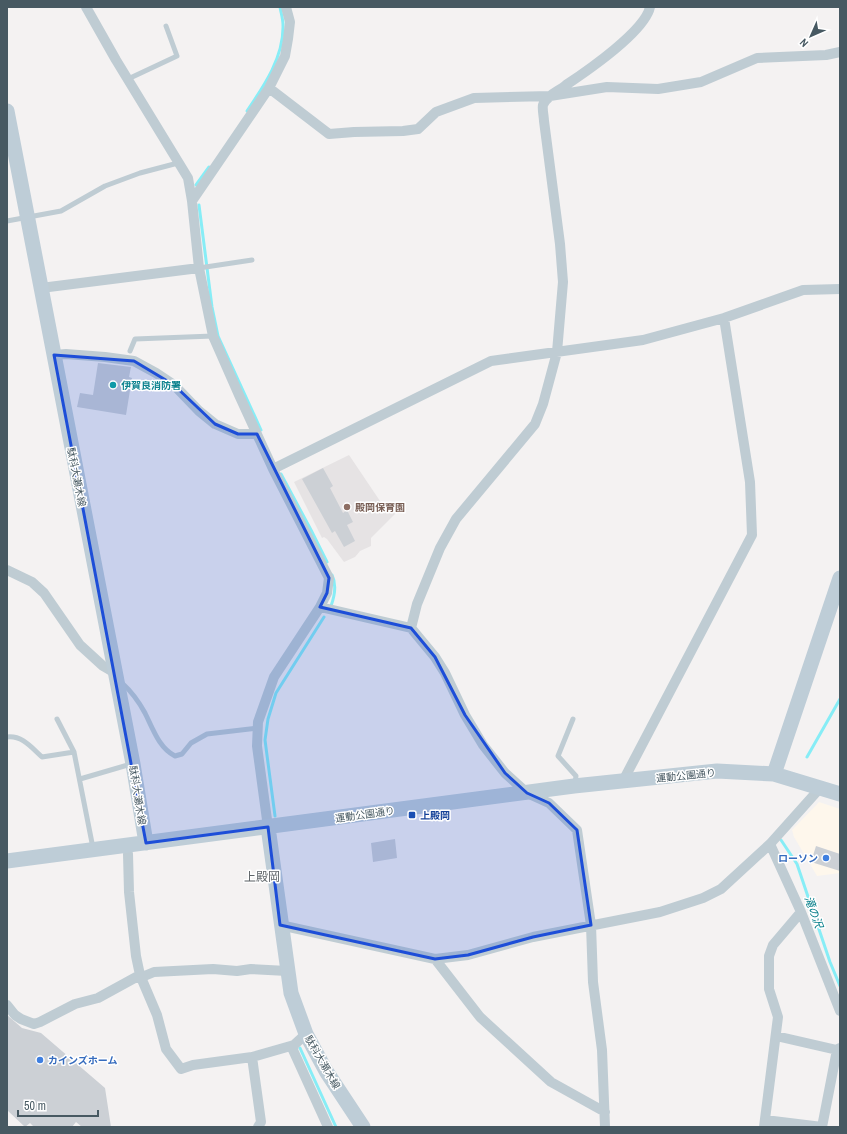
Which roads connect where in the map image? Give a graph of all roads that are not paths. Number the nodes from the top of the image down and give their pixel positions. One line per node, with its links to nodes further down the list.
1 (86, 7): 6 (street)
2 (286, 7): 7 (street)
3 (650, 7): 8 (street)
4 (166, 26): 6 (lane)
5 (840, 52): 8 (street)
6 (128, 79): 10 (street)
7 (269, 88): 8 (street); 11 (street)
8 (550, 96): 21 (street)
9 (7, 111): 12 (main road, 駄科大瀬木線)
10 (178, 163): 11 (street); 12 (lane)
11 (192, 201): 15 (street)
12 (26, 217): 13 (lane); 16 (main road, 駄科大瀬木線)
13 (7, 221)
14 (252, 260): 15 (lane)
15 (201, 268): 16 (street); 19 (street)
16 (41, 288): 22 (main road, 駄科大瀬木線)
17 (840, 289): 18 (street)
18 (724, 318): 21 (street); 38 (street)
19 (213, 336): 20 (lane); 23 (street)
20 (130, 351)
21 (557, 352): 24 (street); 28 (street)
22 (54, 355): 23 (street); 29 (main road, 駄科大瀬木線)
23 (257, 434): 24 (street)
24 (273, 469): 27 (street)
25 (7, 570): 29 (street)
26 (840, 578): 36 (main road)
27 (320, 607): 28 (street); 32 (street)
28 (411, 628): 41 (street)
29 (116, 676): 32 (lane); 35 (main road, 駄科大瀬木線)
30 (573, 718): 39 (lane)
31 (57, 719): 34 (lane)
32 (258, 728): 43 (street)
33 (7, 737): 34 (lane)
34 (74, 752): 37 (lane)
35 (133, 764): 37 (lane); 44 (main road, 駄科大瀬木線)
36 (774, 774): 38 (main road, 運動公園通り); 40 (main road, 運動公園通り)
37 (80, 779): 46 (lane)
38 (623, 781): 39 (main road, 運動公園通り)
39 (574, 786): 41 (main road, 運動公園通り)
40 (820, 787): 42 (main road, 運動公園通り); 45 (street)
41 (527, 793): 43 (main road, 運動公園通り); 51 (street)
42 (840, 794)
43 (268, 827): 44 (main road, 運動公園通り); 50 (main road, 駄科大瀬木線)
44 (146, 843): 46 (main road, 運動公園通り)
45 (770, 844): 49 (street); 51 (street)
46 (93, 850): 48 (main road, 運動公園通り)
47 (128, 854): 54 (street)
48 (7, 861)
49 (801, 912): 56 (street); 58 (street)
50 (280, 925): 52 (street); 53 (main road, 駄科大瀬木線)
51 (591, 925): 52 (street); 62 (street)
52 (434, 959): 62 (street)
53 (287, 971): 54 (street); 57 (main road, 駄科大瀬木線)
54 (141, 976): 55 (street); 61 (street)
55 (7, 1005)
56 (840, 1011)
57 (306, 1034): 59 (street); 66 (main road, 駄科大瀬木線)
58 (776, 1036): 60 (street); 63 (street)
59 (294, 1045): 61 (street); 65 (street)
60 (838, 1049): 63 (street)
61 (252, 1057): 64 (street)
62 (604, 1112): 67 (street)
63 (765, 1124)
64 (258, 1127)
65 (328, 1127)
66 (363, 1127)
67 (605, 1127)

